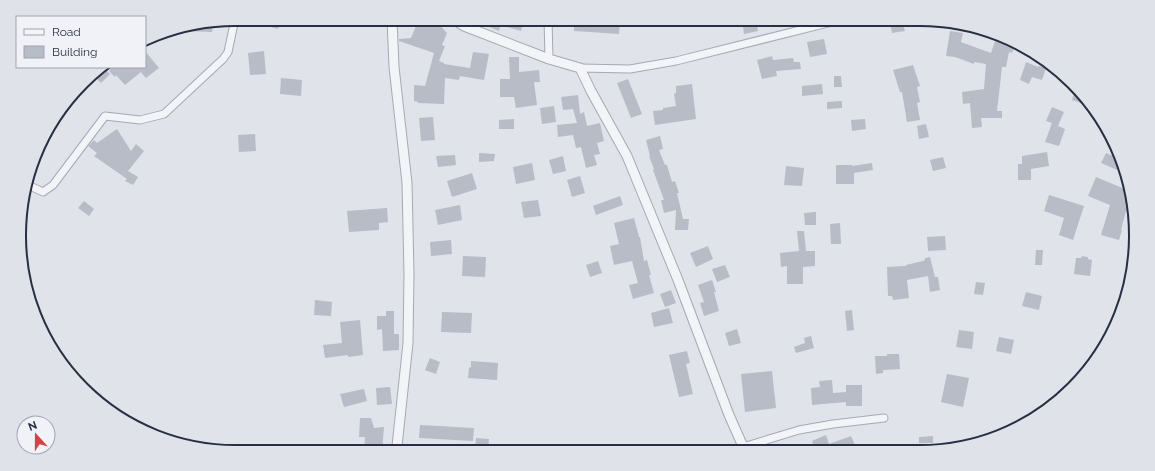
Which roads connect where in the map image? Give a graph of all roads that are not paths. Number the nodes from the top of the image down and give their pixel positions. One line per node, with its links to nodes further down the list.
1 (234, 26): 8 (street)
2 (392, 26): 10 (street)
3 (464, 26): 6 (street)
4 (548, 26): 6 (street)
5 (818, 26): 7 (street)
6 (549, 59): 7 (street)
7 (580, 68): 11 (street)
8 (32, 187)
9 (884, 418): 12 (street)
10 (399, 445)
11 (742, 445)
12 (756, 445)

